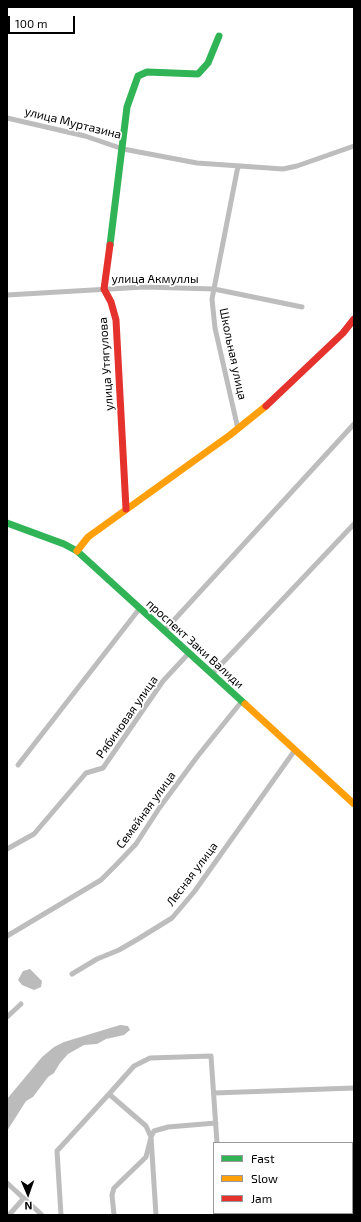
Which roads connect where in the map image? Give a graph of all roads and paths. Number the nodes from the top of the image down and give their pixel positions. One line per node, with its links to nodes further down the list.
1 (219, 36): 4 (street, улица Муртазина)
2 (7, 118): 4 (street, улица Муртазина)
3 (354, 146): 5 (street)
4 (123, 149): 5 (street); 6 (street)
5 (238, 166): 7 (street, Школьная улица)
6 (104, 289): 7 (street, улица Акмуллы); 8 (street, улица Акмуллы); 13 (street, улица Утягулова)
7 (214, 289): 9 (street, улица Акмуллы); 12 (street, Школьная улица)
8 (7, 295)
9 (302, 307)
10 (354, 319): 12 (street)
11 (354, 424): 18 (street)
12 (238, 429): 13 (street)
13 (126, 509): 16 (street)
14 (7, 523): 16 (street, проспект Заки Валиди)
15 (354, 524): 20 (street)
16 (77, 551): 17 (street, проспект Заки Валиди)
17 (140, 608): 18 (street, проспект Заки Валиди); 23 (street)
18 (164, 631): 19 (street, проспект Заки Валиди)
19 (189, 653): 20 (street, проспект Заки Валиди); 25 (street, Рябиновая улица)
20 (212, 674): 21 (street, проспект Заки Валиди)
21 (242, 701): 22 (street, проспект Заки Валиди); 26 (street, Семейная улица)
22 (295, 750): 24 (street, проспект Заки Валиди); 27 (street, Лесная улица)
23 (18, 765)
24 (354, 804)
25 (7, 849)
26 (7, 936)
27 (72, 974)
28 (21, 1004): 29 (street)
29 (7, 1017)
30 (354, 1088): 31 (street)
31 (214, 1093): 32 (street); 33 (street)
32 (108, 1094): 34 (street); 40 (street)
33 (216, 1123): 34 (street); 35 (street)
34 (151, 1137): 41 (street); 42 (street)
35 (217, 1142)
36 (7, 1183): 37 (street)
37 (24, 1198): 38 (street); 39 (street)
38 (9, 1215)
39 (42, 1215)
40 (61, 1215)
41 (114, 1215)
42 (156, 1215)

